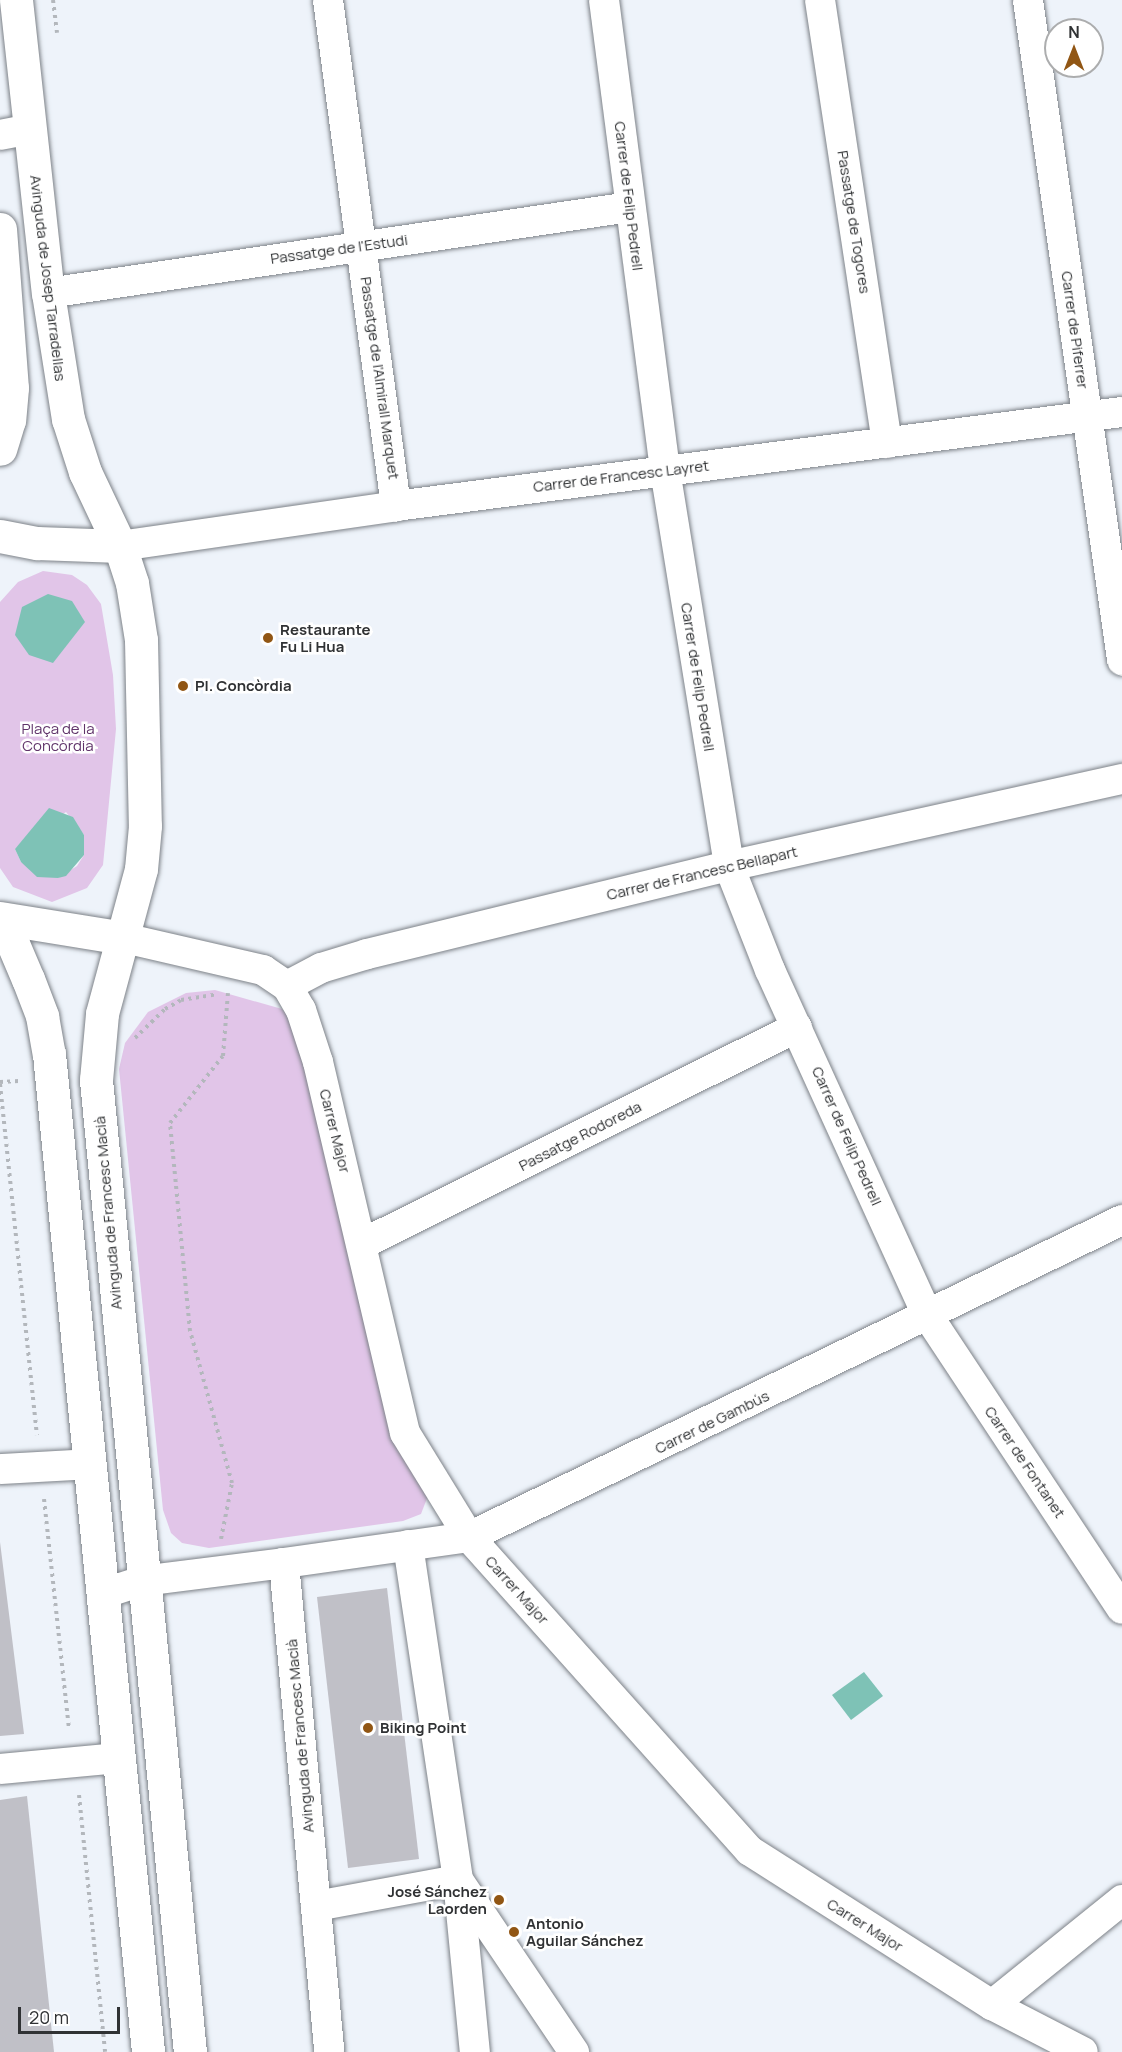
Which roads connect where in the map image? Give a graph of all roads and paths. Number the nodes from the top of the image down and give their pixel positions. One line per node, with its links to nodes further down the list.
1 (16, 0): 6 (main road, Avinguda de Josep Tarradellas)
2 (328, 0): 9 (street, Passatge de l'Almirall Marquet)
3 (604, 0): 7 (street, Carrer de Felip Pedrell)
4 (820, 0): 13 (street, Passatge de Togores)
5 (1028, 0): 12 (street, Carrer de Piferrer)
6 (15, 132): 10 (main road, Avinguda de Josep Tarradellas)
7 (630, 207): 9 (street, Passatge de l'Estudi); 15 (street, Carrer de Felip Pedrell)
8 (0, 229): 14 (main road)
9 (362, 246): 10 (street, Passatge de l'Estudi); 16 (street, Passatge de l'Almirall Marquet)
10 (48, 293): 18 (main road, Avinguda de Josep Tarradellas)
11 (1122, 412): 12 (street, Carrer de Francesc Layret)
12 (1087, 417): 13 (street, Carrer de Francesc Layret); 19 (street, Carrer de Piferrer)
13 (887, 443): 15 (street, Carrer de Francesc Layret)
14 (0, 449)
15 (665, 470): 16 (street, Carrer de Francesc Layret); 21 (street, Carrer de Felip Pedrell)
16 (396, 506): 18 (street, Carrer de Francesc Layret)
17 (0, 536): 18 (main road)
18 (120, 546): 24 (main road)
19 (1122, 660)
20 (1122, 779): 21 (street, Carrer de Francesc Bellapart)
21 (729, 866): 25 (street, Carrer de Francesc Bellapart); 26 (street, Carrer de Felip Pedrell)
22 (0, 918): 24 (main road)
23 (0, 926): 33 (main road)
24 (124, 938): 25 (street, Carrer Major); 40 (main road, Avinguda de Francesc Macià)
25 (287, 986): 31 (street, Carrer Major)
26 (797, 1027): 31 (street, Passatge Rodoreda); 32 (street, Carrer de Felip Pedrell)
27 (130, 1044): 38 (path)
28 (20, 1081): 29 (path)
29 (0, 1083): 34 (path)
30 (1122, 1220): 32 (street, Carrer de Gambús)
31 (362, 1244): 36 (street, Carrer Major)
32 (928, 1316): 36 (street, Carrer de Gambús); 42 (street, Carrer de Fontanet)
33 (91, 1464): 34 (street); 41 (main road)
34 (40, 1466): 35 (street); 44 (path)
35 (0, 1469)
36 (470, 1537): 37 (street, Carrer de Gambús); 49 (street, Carrer Major)
37 (408, 1545): 39 (street, Carrer de Gambús); 46 (street)
38 (221, 1549)
39 (284, 1563): 40 (street); 48 (street, Avinguda de Francesc Macià)
40 (142, 1581): 41 (street); 52 (main road, Avinguda de Francesc Macià)
41 (102, 1594): 43 (main road)
42 (1122, 1609)
43 (118, 1758): 44 (street); 51 (main road)
44 (59, 1763): 45 (street); 50 (path)
45 (0, 1769)
46 (458, 1880): 48 (street); 54 (street); 55 (street)
47 (1122, 1900): 49 (street)
48 (316, 1906): 53 (street, Avinguda de Francesc Macià)
49 (992, 2006): 56 (street, Carrer Major)
50 (105, 2052)
51 (148, 2052)
52 (190, 2052)
53 (329, 2052)
54 (475, 2052)
55 (574, 2052)
56 (1083, 2052)

